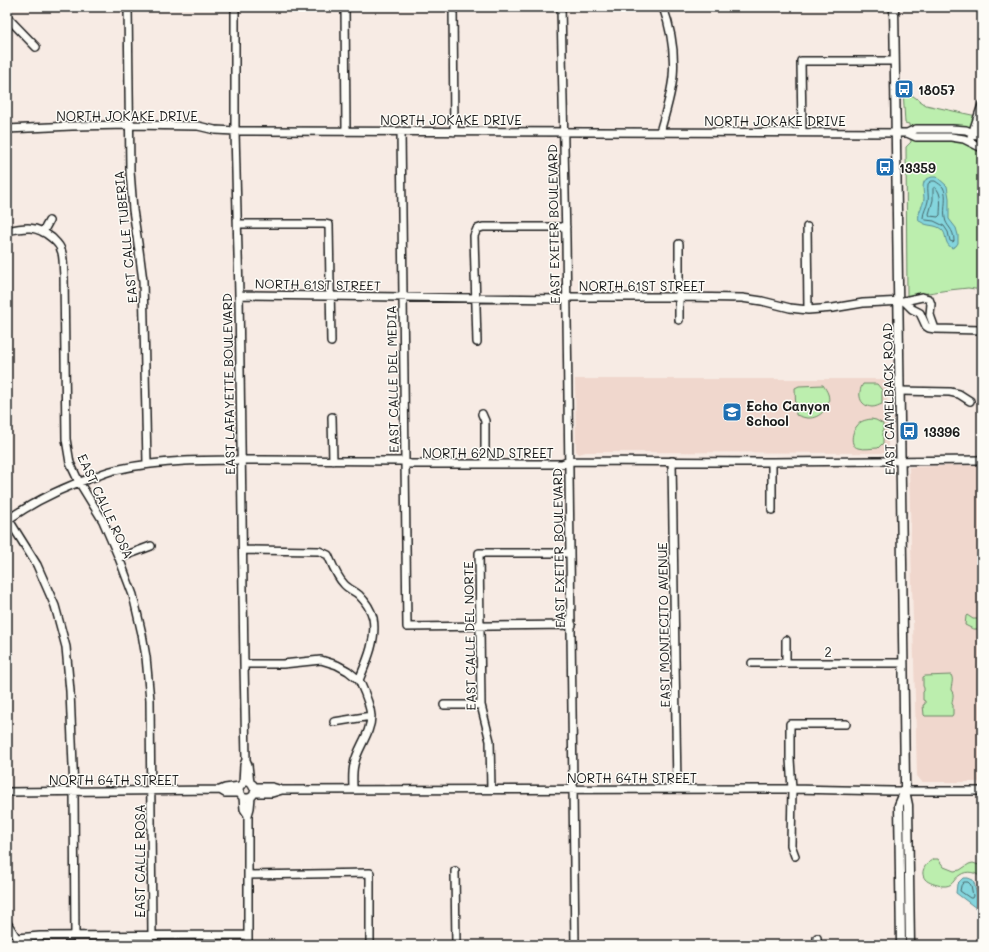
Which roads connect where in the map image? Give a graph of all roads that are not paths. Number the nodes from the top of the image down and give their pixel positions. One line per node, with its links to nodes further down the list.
1 (128, 7): 12 (street, EAST CALLE TUBERIA)
2 (235, 7): 14 (street, EAST LAFAYETTE BOULEVARD)
3 (345, 7): 15 (street)
4 (453, 7): 17 (street)
5 (561, 7): 18 (street, EAST EXETER BOULEVARD)
6 (663, 7): 19 (street)
7 (894, 7): 10 (main road, EAST CAMELBACK ROAD)
8 (7, 17): 9 (street)
9 (36, 47)
10 (894, 61): 20 (street); 21 (main road, EAST CAMELBACK ROAD)
11 (982, 105): 23 (street)
12 (130, 125): 13 (street, NORTH JOKAKE DRIVE); 14 (street, NORTH JOKAKE DRIVE); 61 (street, EAST CALLE TUBERIA)
13 (7, 129)
14 (235, 131): 15 (street, NORTH JOKAKE DRIVE); 28 (street, EAST LAFAYETTE BOULEVARD)
15 (346, 131): 16 (street, NORTH JOKAKE DRIVE)
16 (401, 131): 17 (street, NORTH JOKAKE DRIVE); 36 (street, EAST CALLE DEL MEDIA)
17 (454, 132): 18 (street, NORTH JOKAKE DRIVE)
18 (563, 132): 19 (street, NORTH JOKAKE DRIVE); 29 (street, EAST EXETER BOULEVARD)
19 (660, 132): 20 (street, NORTH JOKAKE DRIVE)
20 (802, 132): 21 (street, NORTH JOKAKE DRIVE)
21 (895, 133): 22 (street, NORTH JOKAKE DRIVE); 40 (main road, EAST CAMELBACK ROAD)
22 (907, 133): 23 (street); 25 (street)
23 (972, 133): 24 (street); 25 (street)
24 (982, 137)
25 (969, 141): 26 (street)
26 (982, 148)
27 (49, 221): 32 (street)
28 (238, 224): 34 (street, EAST LAFAYETTE BOULEVARD); 35 (street)
29 (566, 227): 37 (street, EAST EXETER BOULEVARD); 39 (street)
30 (807, 227): 41 (street)
31 (7, 231): 32 (street)
32 (43, 232): 63 (street, EAST CALLE ROSA)
33 (679, 244): 38 (street)
34 (239, 295): 35 (street, NORTH 61ST STREET); 53 (street, EAST LAFAYETTE BOULEVARD)
35 (330, 296): 36 (street, NORTH 61ST STREET); 47 (street)
36 (402, 297): 39 (street, NORTH 61ST STREET); 56 (street, EAST CALLE DEL MEDIA)
37 (566, 297): 38 (street, NORTH 61ST STREET); 39 (street, NORTH 61ST STREET); 57 (street, EAST EXETER BOULEVARD)
38 (679, 297): 41 (street, NORTH 61ST STREET); 44 (street)
39 (475, 298): 48 (street)
40 (901, 301): 41 (street, NORTH 61ST STREET); 42 (street, NORTH 61ST STREET); 43 (street); 49 (main road, EAST CAMELBACK ROAD)
41 (808, 310)
42 (930, 311): 43 (street); 45 (street)
43 (920, 314): 45 (street)
44 (679, 320)
45 (935, 330): 46 (street)
46 (982, 330)
47 (331, 342)
48 (477, 342)
49 (899, 392): 50 (street); 59 (main road, EAST CAMELBACK ROAD)
50 (970, 401)
51 (482, 414): 62 (street)
52 (332, 417): 55 (street)
53 (241, 460): 55 (street, NORTH 62ND STREET); 61 (street, NORTH 62ND STREET); 67 (street, EAST LAFAYETTE BOULEVARD)
54 (982, 460): 59 (street, NORTH 62ND STREET)
55 (333, 461): 56 (street, NORTH 62ND STREET)
56 (405, 461): 62 (street, NORTH 62ND STREET); 71 (street, EAST CALLE DEL MEDIA)
57 (569, 461): 58 (street, NORTH 62ND STREET); 62 (street, NORTH 62ND STREET); 68 (street, EAST EXETER BOULEVARD)
58 (672, 461): 60 (street, NORTH 62ND STREET); 84 (street, EAST MONTECITO AVENUE)
59 (901, 461): 60 (street, NORTH 62ND STREET); 75 (main road, EAST CAMELBACK ROAD)
60 (772, 462): 64 (street)
61 (147, 464): 63 (street, NORTH 62ND STREET)
62 (486, 464)
63 (79, 482): 65 (street, NORTH 62ND STREET); 69 (street, EAST CALLE ROSA)
64 (772, 510)
65 (7, 519): 89 (street)
66 (151, 546): 69 (street)
67 (242, 550): 76 (street, EAST LAFAYETTE BOULEVARD); 77 (street)
68 (570, 553): 70 (street, EAST EXETER BOULEVARD); 71 (street, EAST CALLE DEL NORTE)
69 (119, 558): 90 (street, EAST CALLE ROSA)
70 (572, 625): 71 (street); 88 (street, EAST EXETER BOULEVARD)
71 (480, 626): 78 (street, EAST CALLE DEL NORTE)
72 (786, 640): 74 (street)
73 (752, 663): 74 (street, 2)
74 (786, 663): 75 (street, 2)
75 (903, 663): 91 (main road, EAST CAMELBACK ROAD)
76 (244, 664): 77 (street); 86 (street, EAST LAFAYETTE BOULEVARD)
77 (359, 680): 80 (street)
78 (480, 705): 79 (street); 83 (street, EAST CALLE DEL NORTE)
79 (444, 706)
80 (371, 716): 81 (street); 87 (street)
81 (334, 722)
82 (846, 724): 85 (street)
83 (491, 789): 87 (street, NORTH 64TH STREET); 88 (street, NORTH 64TH STREET)
84 (677, 789): 85 (street, NORTH 64TH STREET); 88 (street, NORTH 64TH STREET)
85 (792, 789): 91 (street, NORTH 64TH STREET); 94 (street)
86 (247, 790): 87 (street, NORTH 64TH STREET); 90 (street, NORTH 64TH STREET); 96 (street, EAST LAFAYETTE BOULEVARD)
87 (354, 790)
88 (573, 790): 108 (street, EAST EXETER BOULEVARD)
89 (74, 791): 90 (street, NORTH 64TH STREET); 93 (street, NORTH 64TH STREET); 101 (street)
90 (151, 791): 102 (street, EAST CALLE ROSA)
91 (905, 791): 92 (street, NORTH 64TH STREET); 97 (main road, EAST CAMELBACK ROAD); 98 (main road, EAST CAMELBACK ROAD)
92 (982, 791)
93 (7, 792)
94 (795, 856)
95 (455, 871): 107 (street)
96 (248, 875): 100 (street, EAST LAFAYETTE BOULEVARD); 106 (street)
97 (900, 889): 98 (main road); 109 (main road, EAST CAMELBACK ROAD)
98 (909, 889): 110 (main road, EAST CAMELBACK ROAD)
99 (7, 923): 103 (street)
100 (248, 935): 102 (street); 105 (street, EAST LAFAYETTE BOULEVARD)
101 (75, 936): 102 (street); 103 (street)
102 (152, 936)
103 (17, 938): 104 (street)
104 (21, 945)
105 (248, 945)
106 (370, 945)
107 (456, 945)
108 (575, 945)
109 (901, 945)
110 (910, 945)

